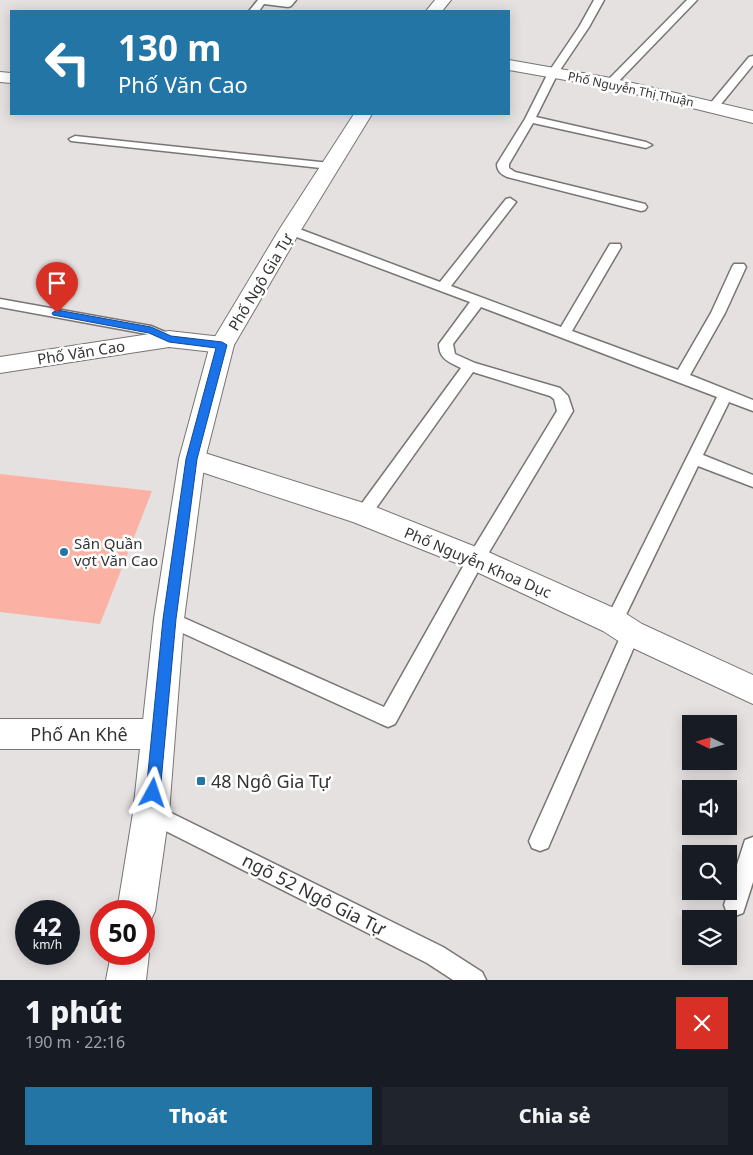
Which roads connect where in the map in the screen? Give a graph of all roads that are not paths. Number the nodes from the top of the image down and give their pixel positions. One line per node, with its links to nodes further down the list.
1 (291, 0): 5 (lane)
2 (443, 0): 6 (street)
3 (599, 0): 9 (lane)
4 (692, 0): 10 (lane)
5 (255, 10)
6 (435, 10)
7 (753, 59): 11 (lane)
8 (510, 65): 9 (street, Phố Nguyễn Thị Thuận)
9 (554, 73): 10 (street, Phố Nguyễn Thị Thuận); 14 (lane)
10 (611, 83): 11 (street, Phố Nguyễn Thị Thuận)
11 (713, 107): 13 (street, Phố Nguyễn Thị Thuận)
12 (363, 115): 17 (street, Phố Ngô Gia Tự)
13 (753, 117)
14 (530, 119): 16 (lane); 19 (lane)
15 (74, 139): 17 (lane)
16 (646, 145)
17 (330, 166): 20 (street, Phố Ngô Gia Tự)
18 (510, 202): 23 (lane)
19 (641, 207)
20 (290, 230): 23 (lane); 28 (street, Phố Ngô Gia Tự)
21 (615, 247): 26 (lane)
22 (739, 267): 31 (lane)
23 (442, 288): 24 (lane)
24 (478, 301): 26 (lane); 30 (lane)
25 (0, 303): 27 (lane)
26 (564, 333): 31 (lane)
27 (169, 338): 28 (street, Phố Văn Cao); 29 (street, Phố Văn Cao)
28 (222, 345): 35 (street, Phố Ngô Gia Tự)
29 (0, 365)
30 (470, 366): 37 (lane); 38 (lane)
31 (681, 377): 32 (lane)
32 (725, 395): 33 (lane); 34 (lane)
33 (753, 406)
34 (694, 458): 36 (lane); 40 (lane)
35 (192, 459): 37 (street, Phố Nguyễn Khoa Dục); 39 (street, Phố Ngô Gia Tự)
36 (753, 480)
37 (363, 514): 38 (street, Phố Nguyễn Khoa Dục)
38 (476, 559): 39 (lane); 40 (street, Phố Nguyễn Khoa Dục)
39 (169, 619): 43 (street, Phố Ngô Gia Tự)
40 (623, 627): 41 (street, Phố Nguyễn Khoa Dục); 45 (lane)
41 (753, 690)
42 (0, 734): 43 (street, Phố An Khê)
43 (158, 734): 44 (street, Phố Ngô Gia Tự)
44 (151, 813): 47 (street, Phố Ngô Gia Tự); 51 (lane, ngõ 52 Ngô Gia Tự)
45 (540, 841)
46 (753, 847): 48 (lane)
47 (138, 900)
48 (735, 905)
49 (128, 965): 50 (street)
50 (126, 980)
51 (474, 980)

